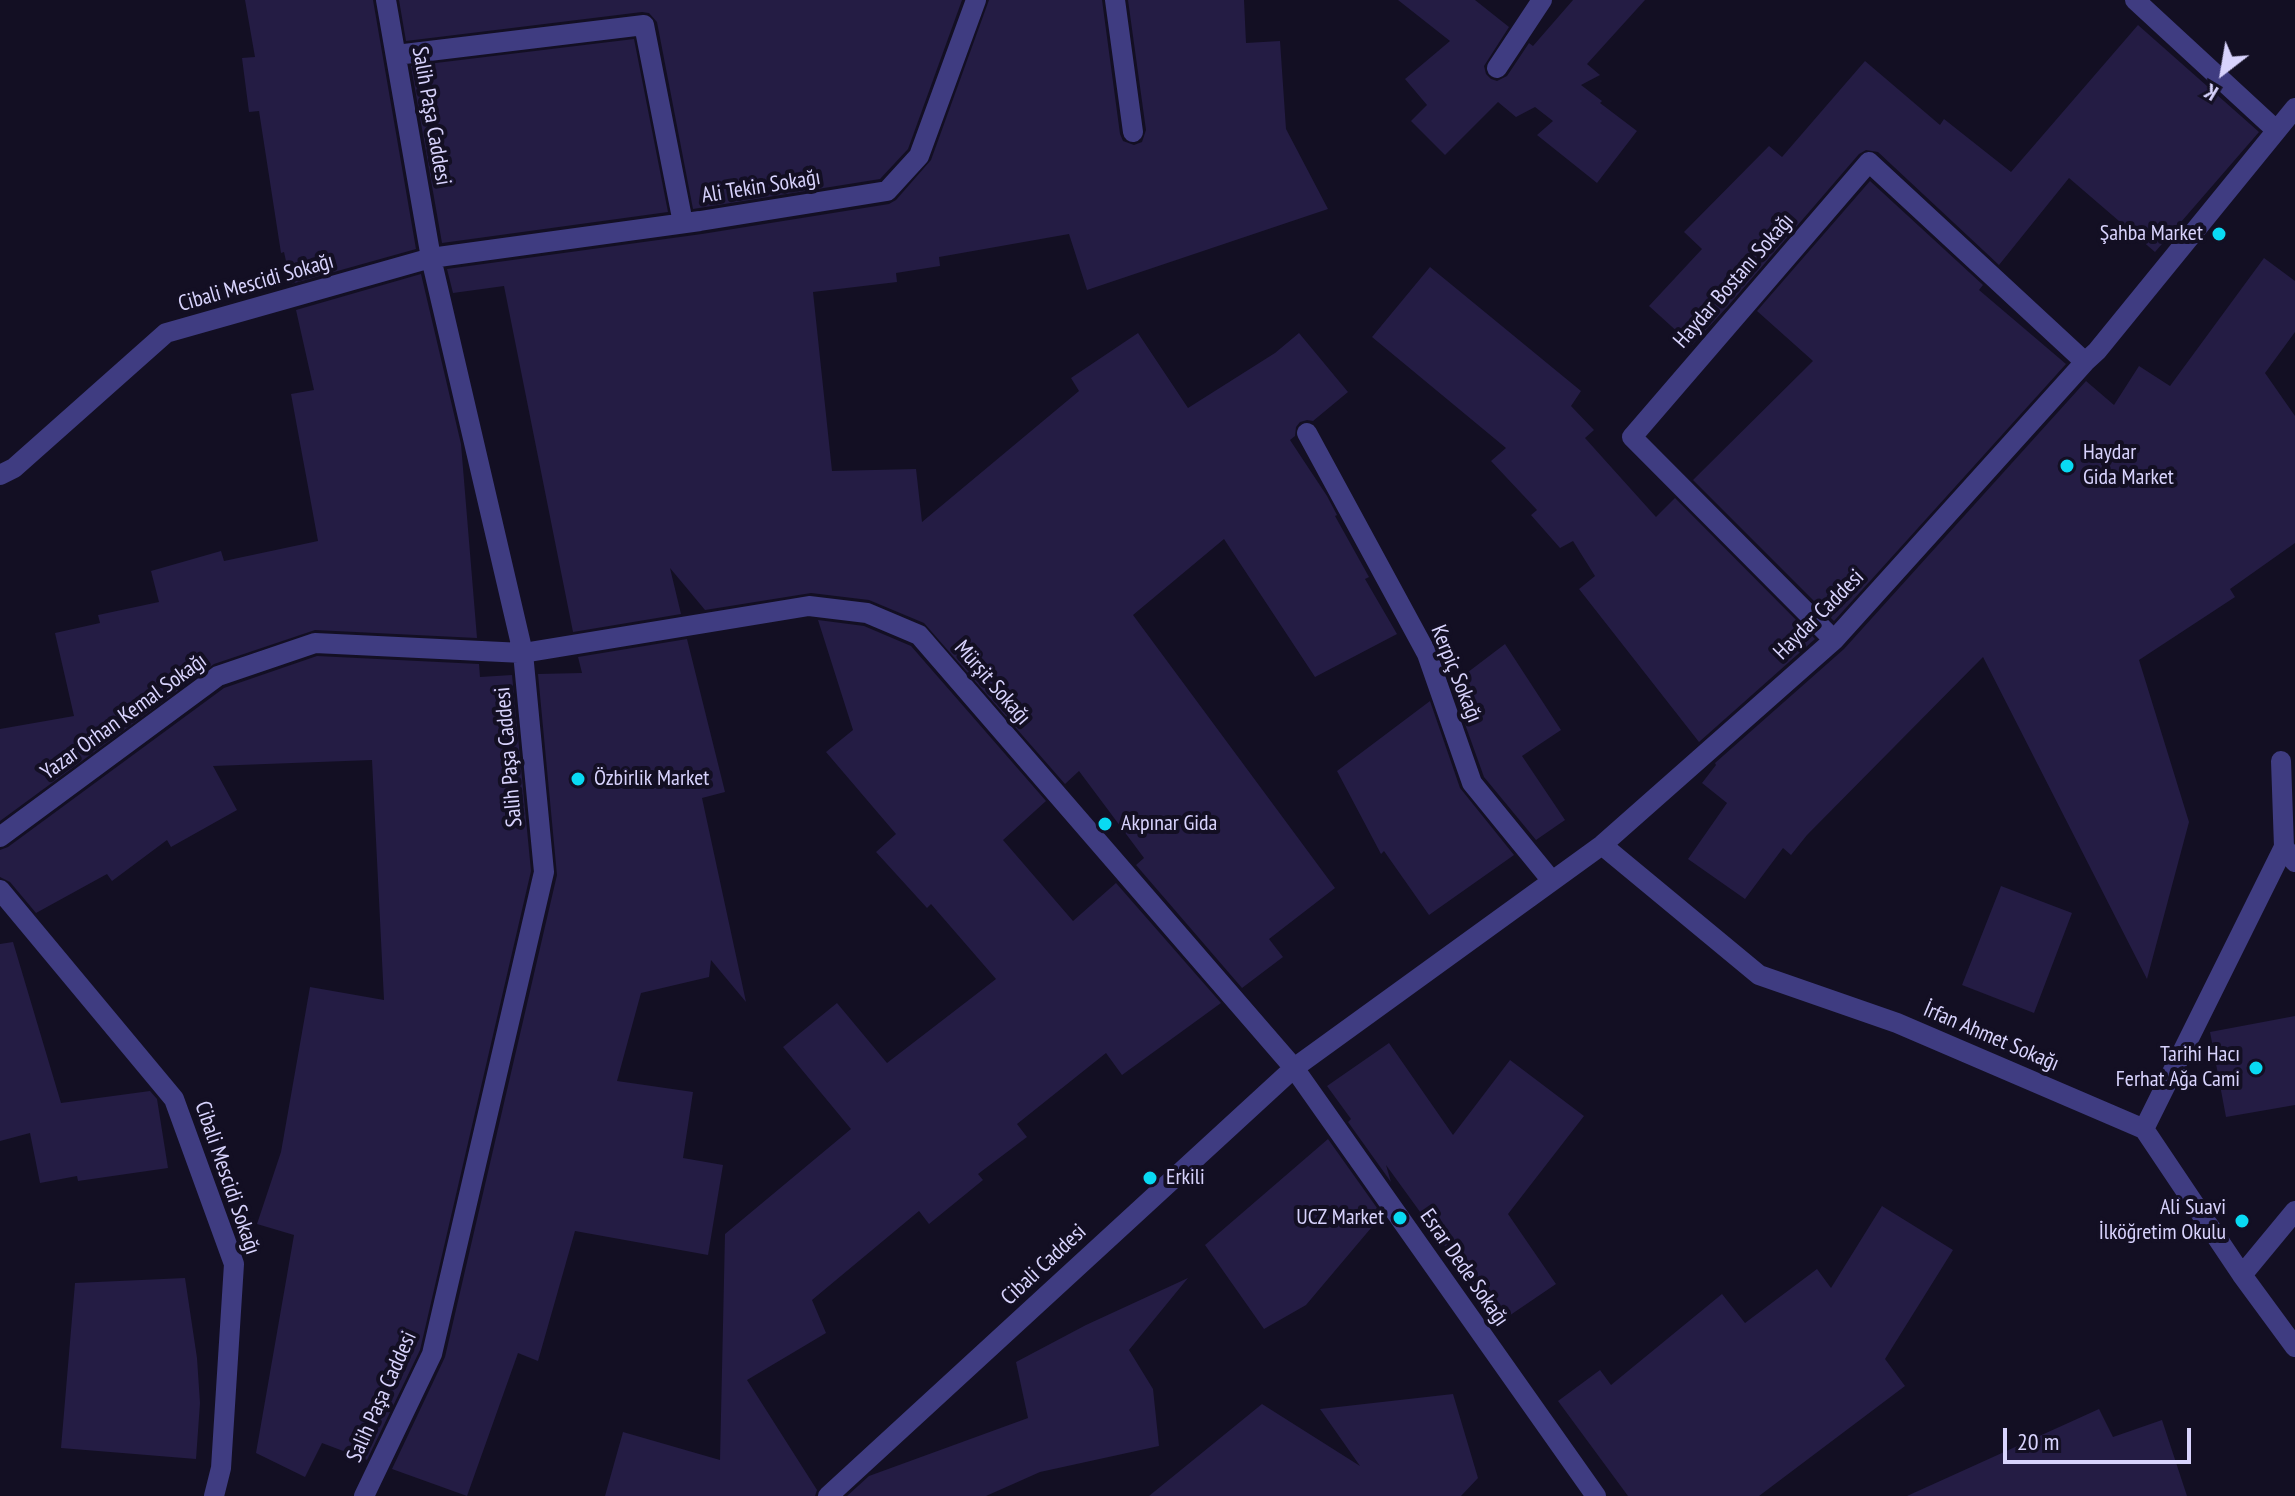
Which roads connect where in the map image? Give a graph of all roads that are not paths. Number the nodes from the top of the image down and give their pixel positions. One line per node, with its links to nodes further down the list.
1 (386, 0): 6 (street, Salih Paşa Caddesi)
2 (976, 0): 11 (street, Ali Tekin Sokağı)
3 (1115, 0): 10 (street)
4 (1542, 0): 7 (street)
5 (2135, 0): 9 (street)
6 (396, 55): 11 (street); 12 (street, Salih Paşa Caddesi)
7 (1497, 68)
8 (2295, 108): 9 (street, Haydar Caddesi)
9 (2276, 130): 13 (street, Haydar Caddesi)
10 (1133, 132)
11 (683, 223): 12 (street, Ali Tekin Sokağı)
12 (431, 258): 15 (street, Cibali Mescidi Sokağı); 17 (street, Salih Paşa Caddesi)
13 (2085, 362): 16 (street, Haydar Caddesi); 16 (street, Haydar Bostanı Sokağı)
14 (1307, 433): 22 (street, Kerpiç Sokağı)
15 (0, 475)
16 (1834, 640): 20 (street, Haydar Caddesi)
17 (523, 653): 19 (street, Yazar Orhan Kemal Sokağı); 24 (street, Mürşit Sokağı); 30 (street, Salih Paşa Caddesi)
18 (2281, 761): 21 (street)
19 (0, 837)
20 (1602, 845): 22 (street, Haydar Caddesi); 25 (street, İrfan Ahmet Sokağı)
21 (2290, 855): 25 (street)
22 (1552, 881): 24 (street, Haydar Caddesi)
23 (0, 890): 29 (street, Cibali Mescidi Sokağı)
24 (1294, 1068): 31 (street, Cibali Caddesi); 32 (street, Esrar Dede Sokağı)
25 (2144, 1129): 27 (street)
26 (2295, 1211): 27 (street)
27 (2242, 1275): 28 (street)
28 (2295, 1347)
29 (214, 1496)
30 (364, 1496)
31 (828, 1496)
32 (1596, 1496)

